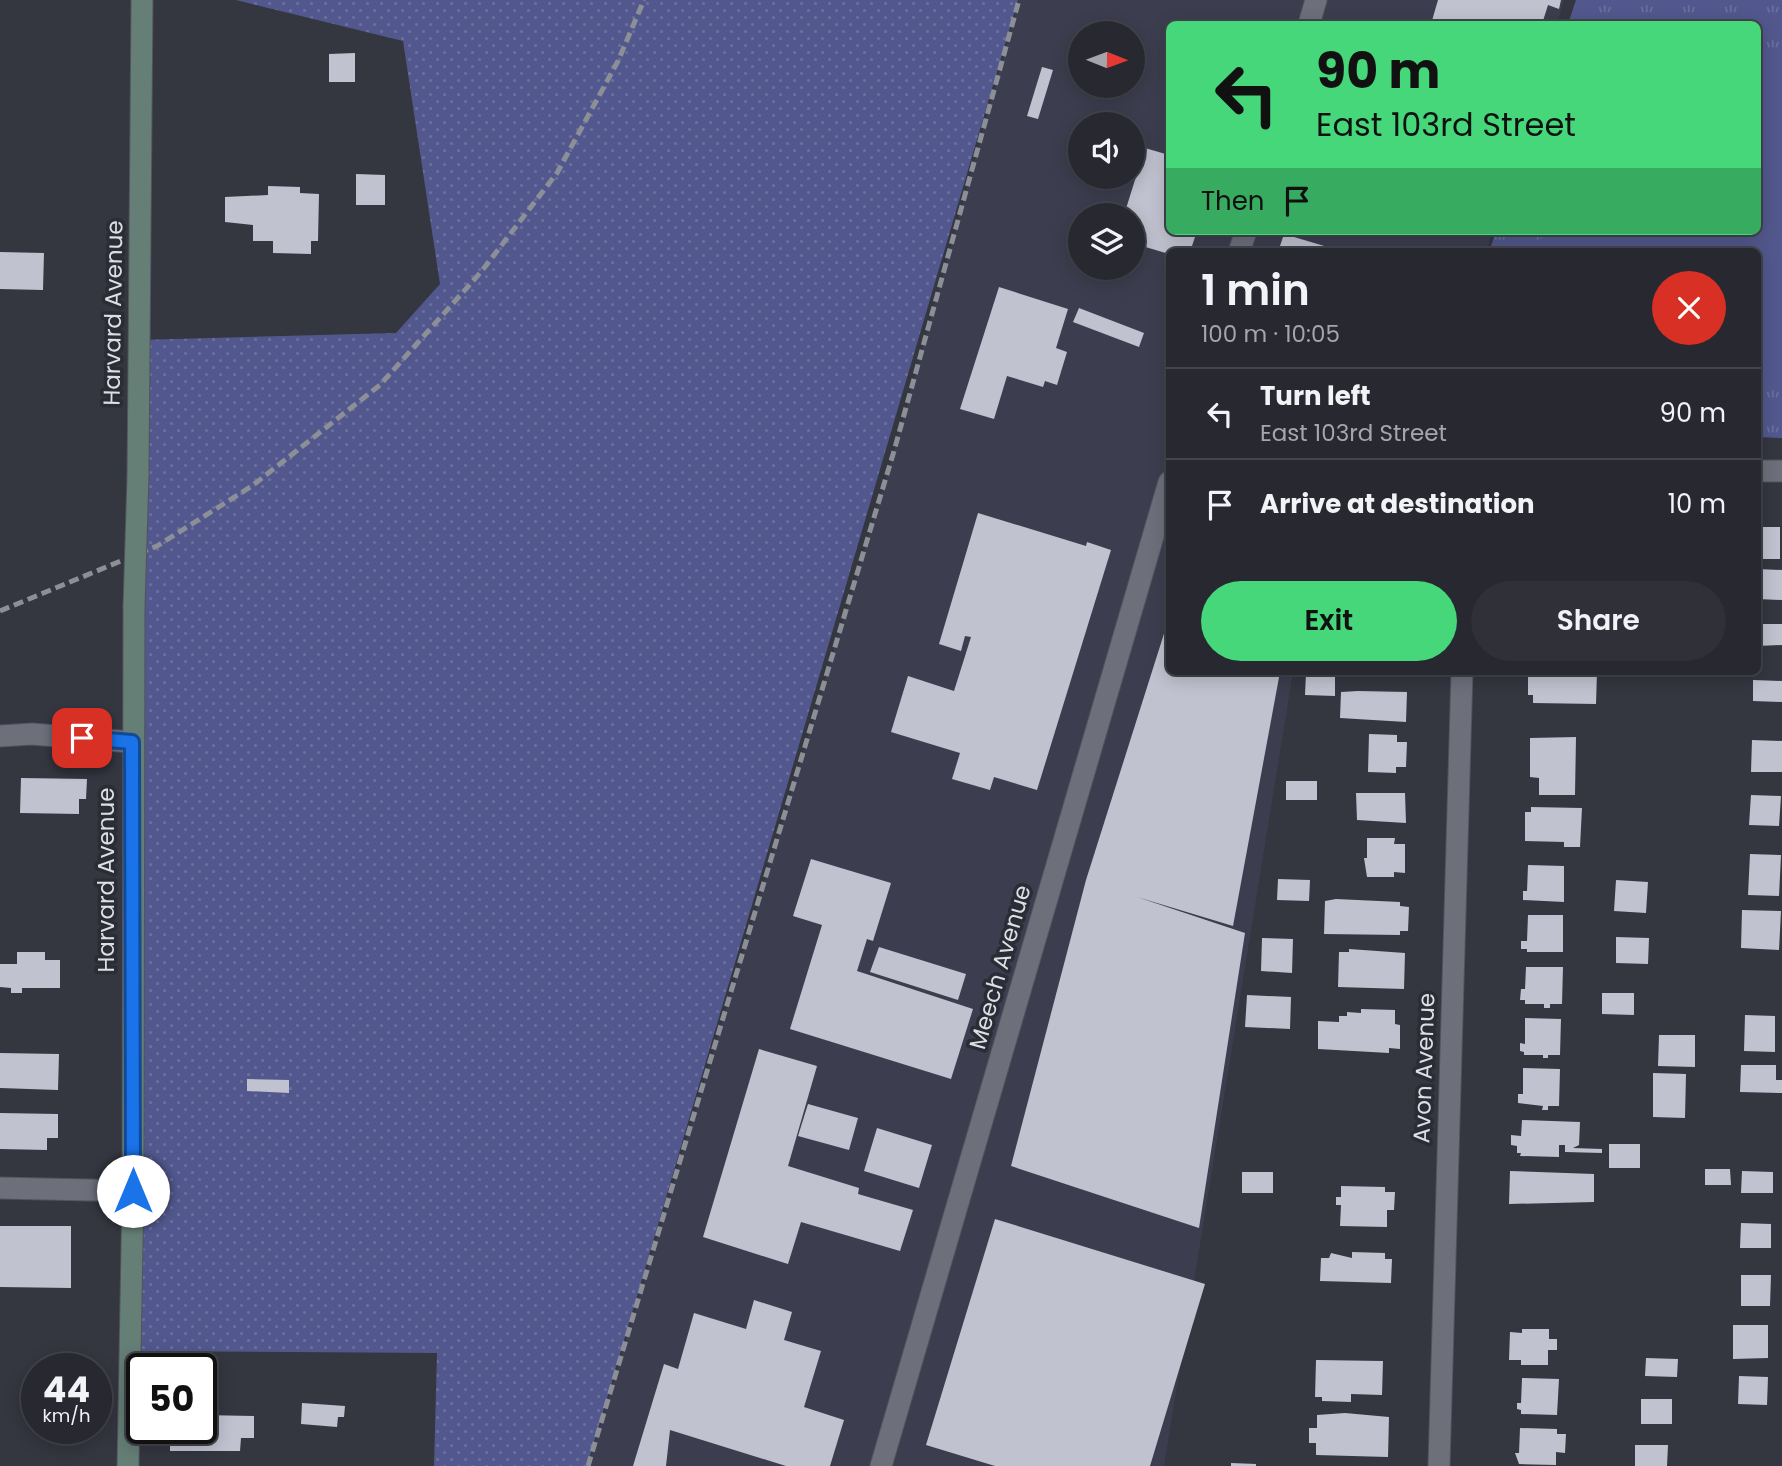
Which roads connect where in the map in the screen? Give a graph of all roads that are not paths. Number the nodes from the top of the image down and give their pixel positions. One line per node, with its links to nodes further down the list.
1 (142, 0): 9 (main road, Harvard Avenue, bridge)
2 (1316, 0): 3 (street)
3 (1310, 21)
4 (1761, 471): 5 (street)
5 (1782, 471)
6 (1166, 492): 13 (street, Meech Avenue)
7 (1462, 675): 14 (street, Avon Avenue)
8 (0, 736): 9 (street)
9 (132, 742): 11 (main road, Harvard Avenue)
10 (0, 1188): 11 (street)
11 (133, 1191): 12 (main road, Harvard Avenue)
12 (128, 1466)
13 (881, 1466)
14 (1439, 1466)

